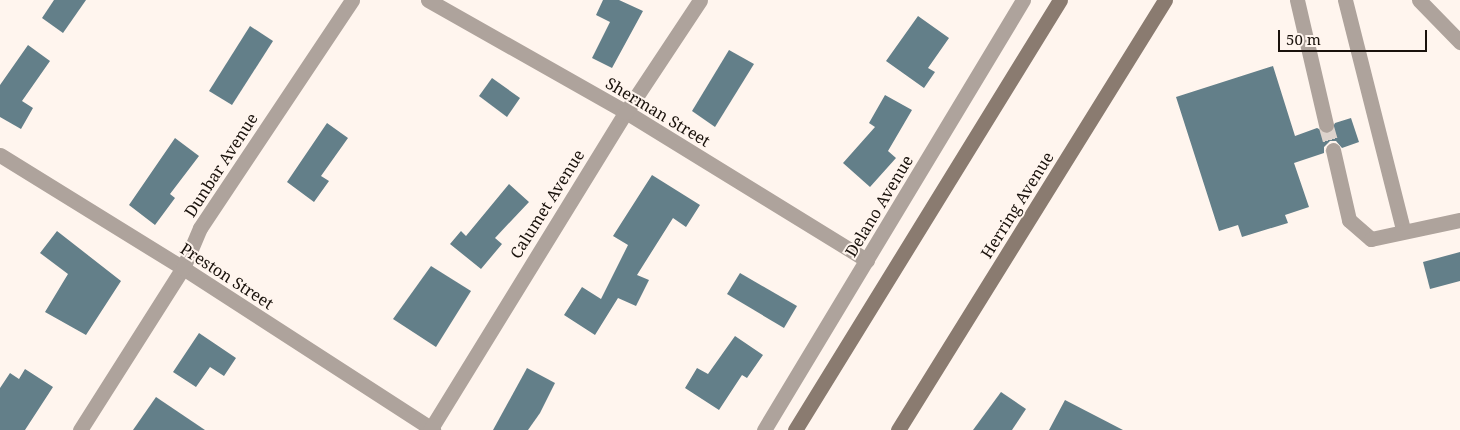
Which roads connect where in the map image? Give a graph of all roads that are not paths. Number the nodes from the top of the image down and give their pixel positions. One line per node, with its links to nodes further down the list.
1 (352, 0): 18 (street, Dunbar Avenue)
2 (428, 0): 11 (street, Sherman Street)
3 (700, 0): 11 (street, Calumet Avenue)
4 (1023, 0): 17 (street, Delano Avenue)
5 (1060, 0): 22 (main road)
6 (1165, 0): 23 (main road, Herring Avenue)
7 (1297, 0): 12 (street)
8 (1345, 0): 16 (street)
9 (1419, 0): 10 (street)
10 (1460, 42)
11 (626, 112): 17 (street, Sherman Street); 20 (street, Calumet Avenue)
12 (1326, 126)
13 (1333, 150): 16 (street)
14 (0, 154): 18 (street, Preston Street)
15 (1460, 220): 16 (street)
16 (1402, 230)
17 (866, 260): 21 (street, Delano Avenue)
18 (183, 268): 19 (street, Dunbar Avenue); 20 (street, Preston Street)
19 (80, 430)
20 (431, 430)
21 (764, 430)
22 (795, 430)
23 (898, 430)

